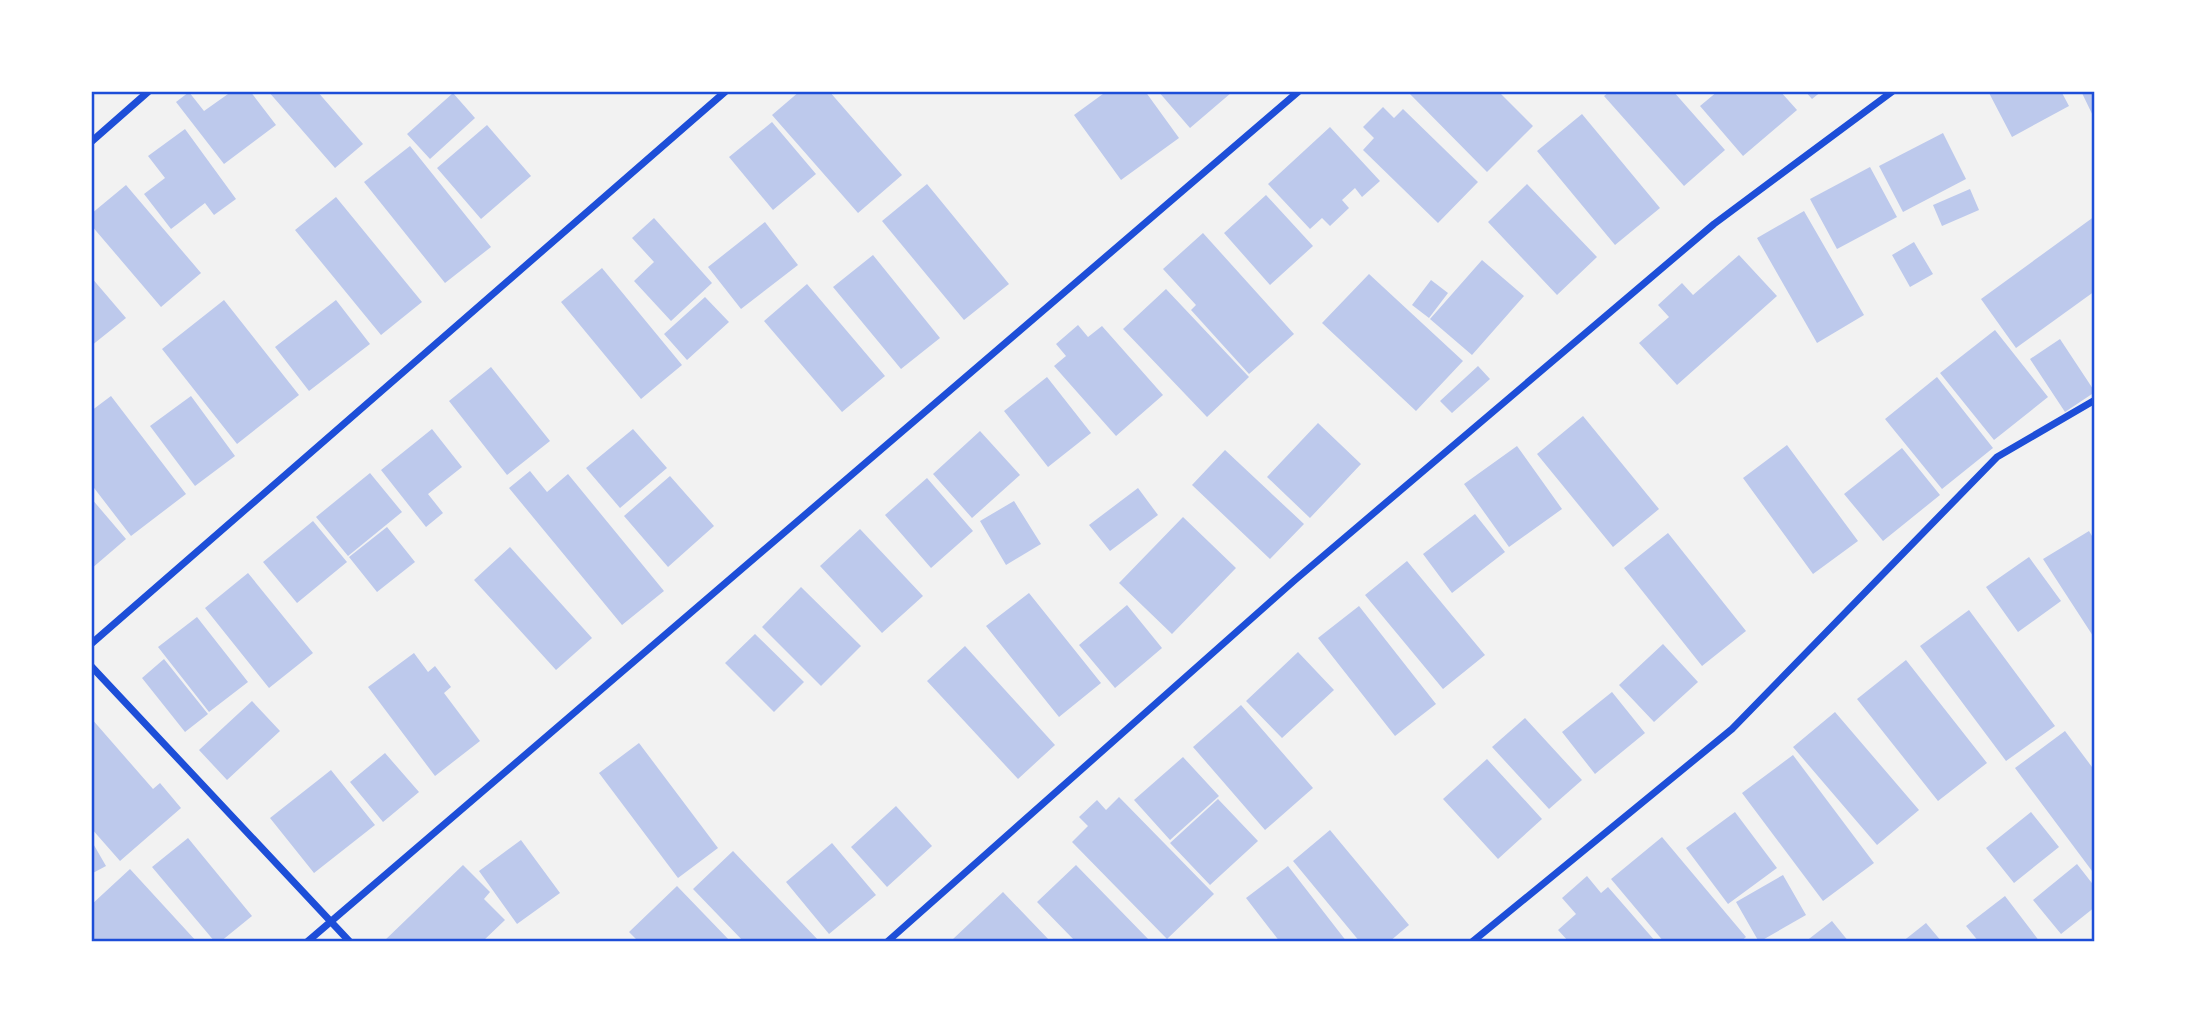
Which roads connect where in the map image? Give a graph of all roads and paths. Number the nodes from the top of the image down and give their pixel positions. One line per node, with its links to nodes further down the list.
1 (149, 91): 5 (street)
2 (726, 91): 7 (street)
3 (1299, 91): 9 (street)
4 (1894, 91): 12 (street)
5 (91, 142)
6 (2095, 400): 13 (street)
7 (91, 644)
8 (91, 666): 9 (street)
9 (330, 922): 10 (street); 11 (street)
10 (307, 942)
11 (350, 942)
12 (887, 942)
13 (1472, 942)

